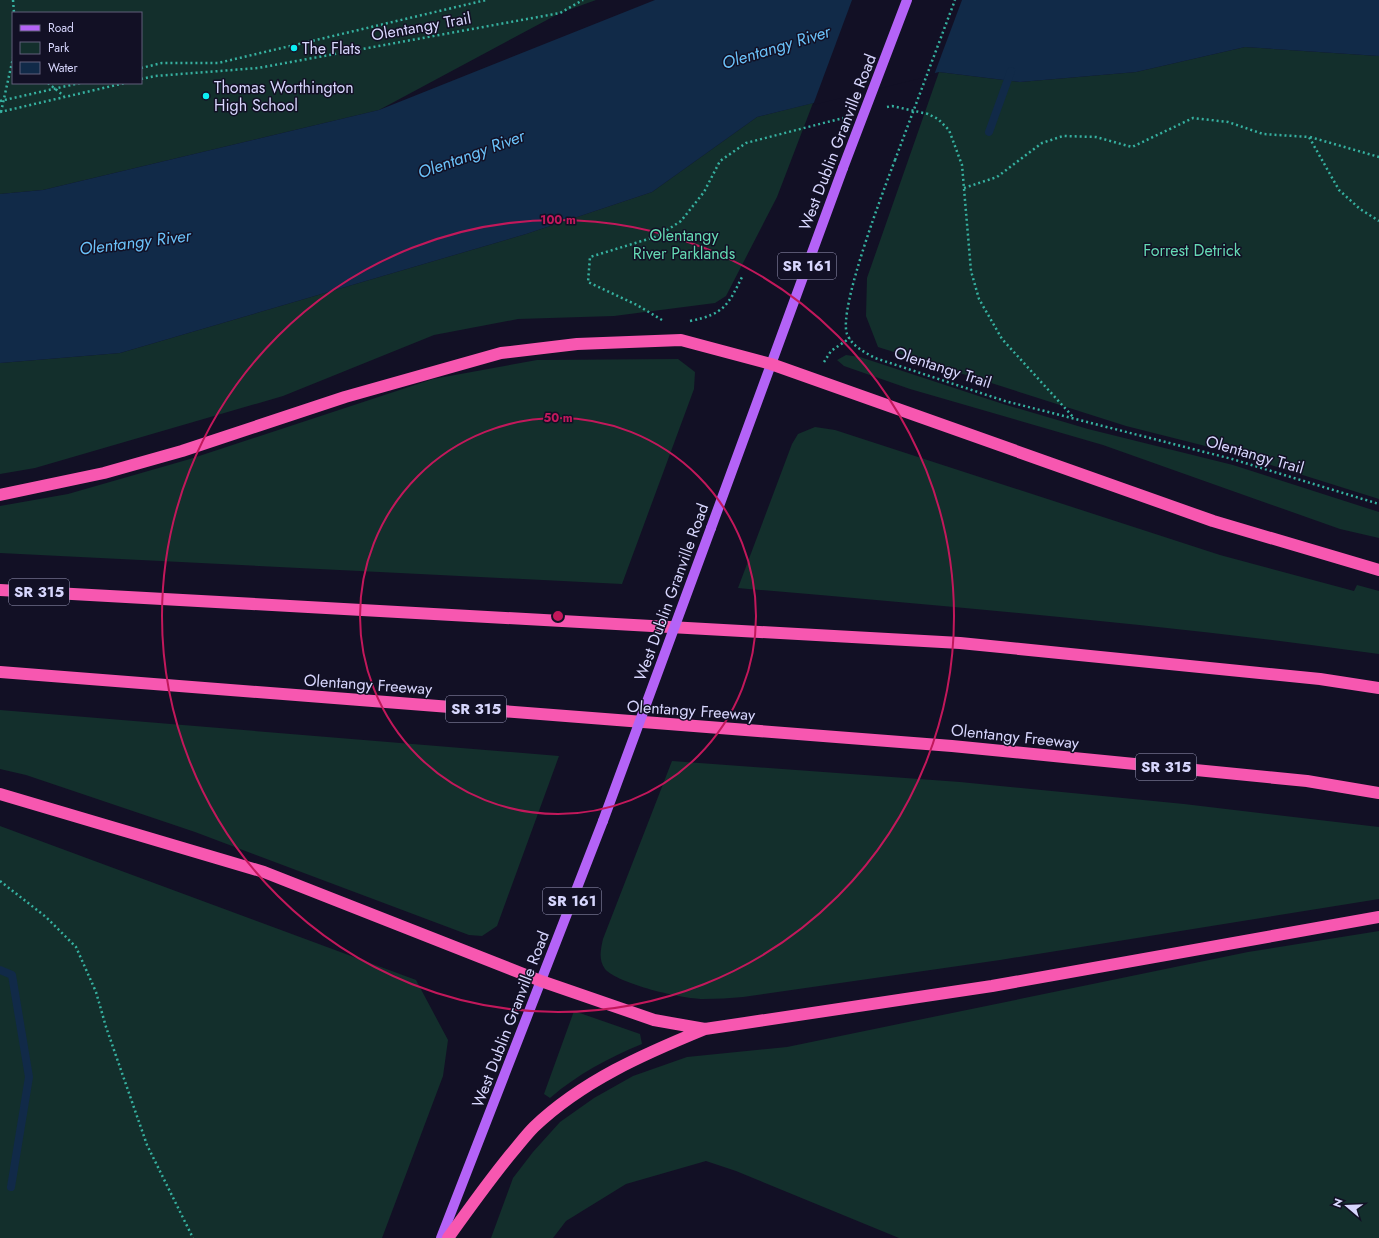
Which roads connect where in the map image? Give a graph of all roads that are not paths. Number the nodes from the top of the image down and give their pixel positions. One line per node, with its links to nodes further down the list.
1 (907, 0): 2 (main road, West Dublin Granville Road / SR 161, bridge)
2 (771, 364): 3 (highway); 4 (highway); 11 (main road, West Dublin Granville Road / SR 161, bridge)
3 (0, 495)
4 (1379, 570)
5 (0, 590): 7 (highway, SR 315)
6 (0, 672): 8 (highway, Olentangy Freeway / SR 315)
7 (1379, 688)
8 (1379, 793)
9 (0, 794): 11 (highway)
10 (1379, 916): 12 (highway)
11 (541, 981): 12 (highway); 13 (main road, West Dublin Granville Road / SR 161)
12 (705, 1029): 14 (highway)
13 (441, 1238)
14 (448, 1238)

